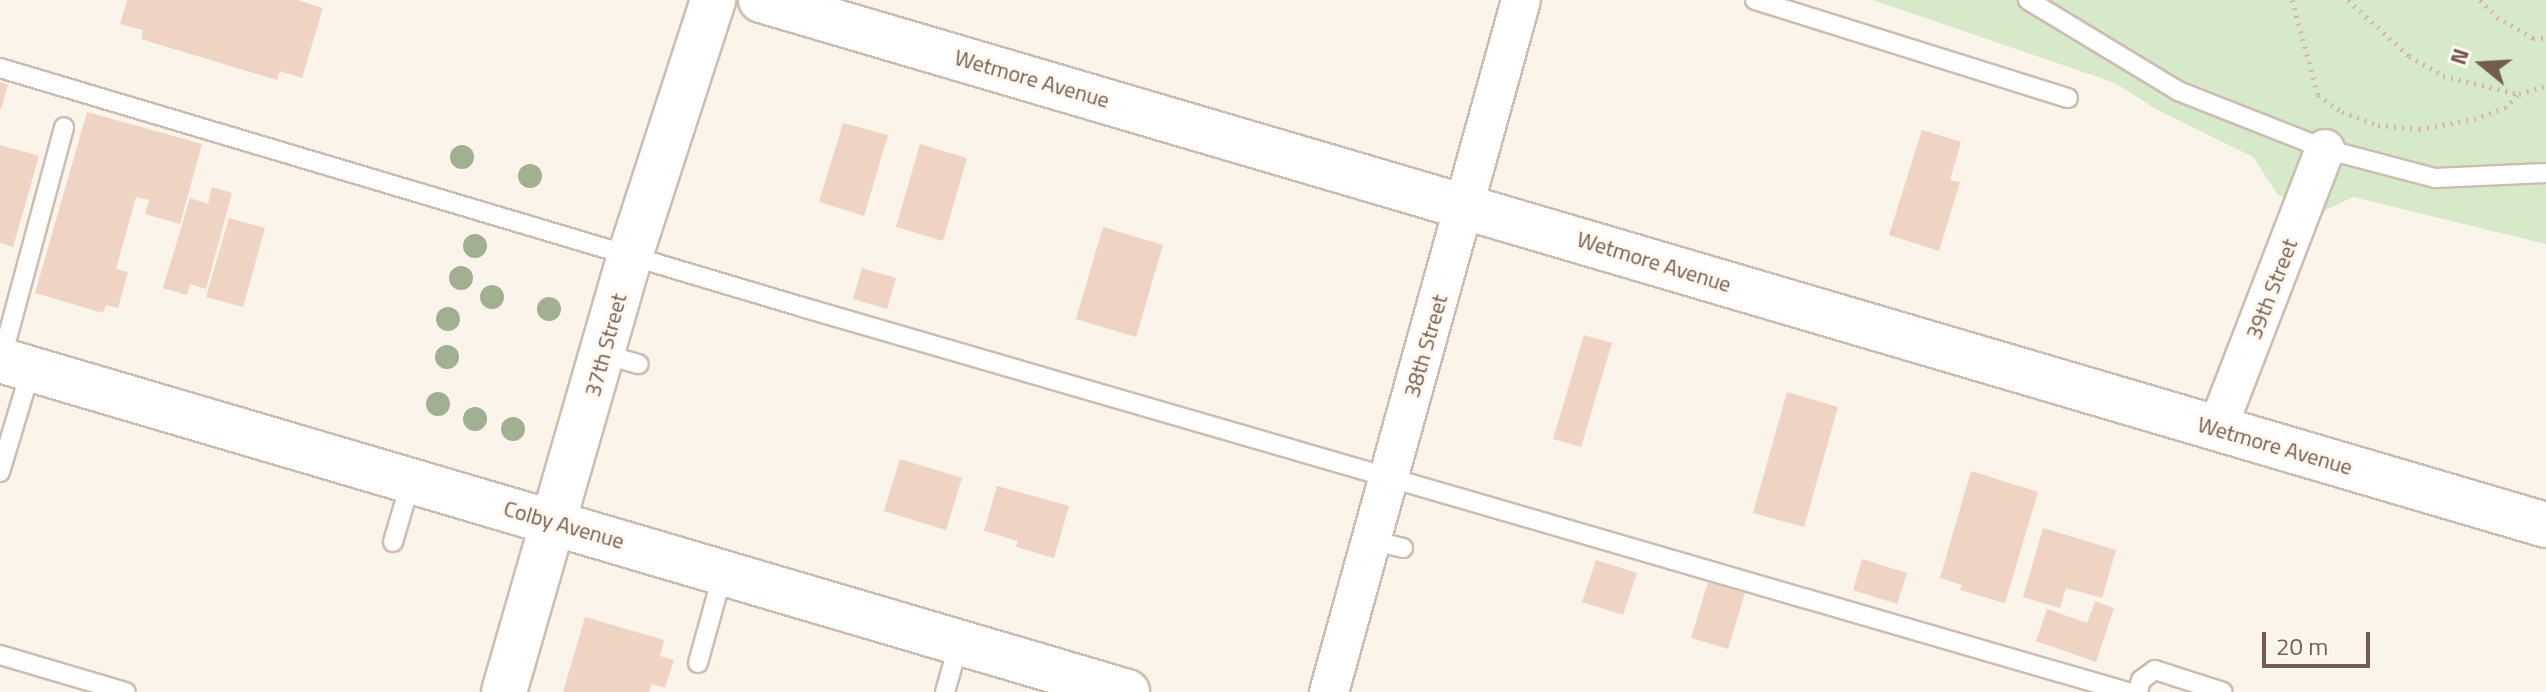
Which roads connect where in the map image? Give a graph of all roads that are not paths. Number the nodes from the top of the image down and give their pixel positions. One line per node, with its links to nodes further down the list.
1 (713, 0): 12 (street, 37th Street)
2 (761, 0): 11 (street, Wetmore Avenue)
3 (1521, 0): 11 (street, 38th Street)
4 (1755, 0): 7 (lane)
5 (2028, 0): 9 (lane)
6 (0, 68): 12 (lane)
7 (2068, 98)
8 (64, 127): 13 (lane)
9 (2325, 149): 10 (lane); 14 (street, 39th Street)
10 (2546, 173)
11 (1466, 206): 14 (street, Wetmore Avenue); 16 (street, 38th Street)
12 (630, 256): 16 (lane); 18 (street, 37th Street)
13 (11, 363): 15 (lane); 17 (street, Colby Avenue)
14 (2217, 429): 19 (street, Wetmore Avenue)
15 (0, 472)
16 (1388, 477): 29 (street, 38th Street); 30 (lane)
17 (411, 481): 18 (street, Colby Avenue); 20 (lane)
18 (556, 523): 21 (street, Colby Avenue); 26 (street, 37th Street)
19 (2546, 525)
20 (393, 542)
21 (723, 573): 22 (street, Colby Avenue); 24 (lane)
22 (959, 643): 27 (lane); 28 (street, Colby Avenue)
23 (0, 655): 25 (lane)
24 (698, 663)
25 (126, 692)
26 (504, 692)
27 (945, 692)
28 (1127, 692)
29 (1329, 692)
30 (2127, 692)
31 (2138, 692): 32 (lane)
32 (2223, 692)

